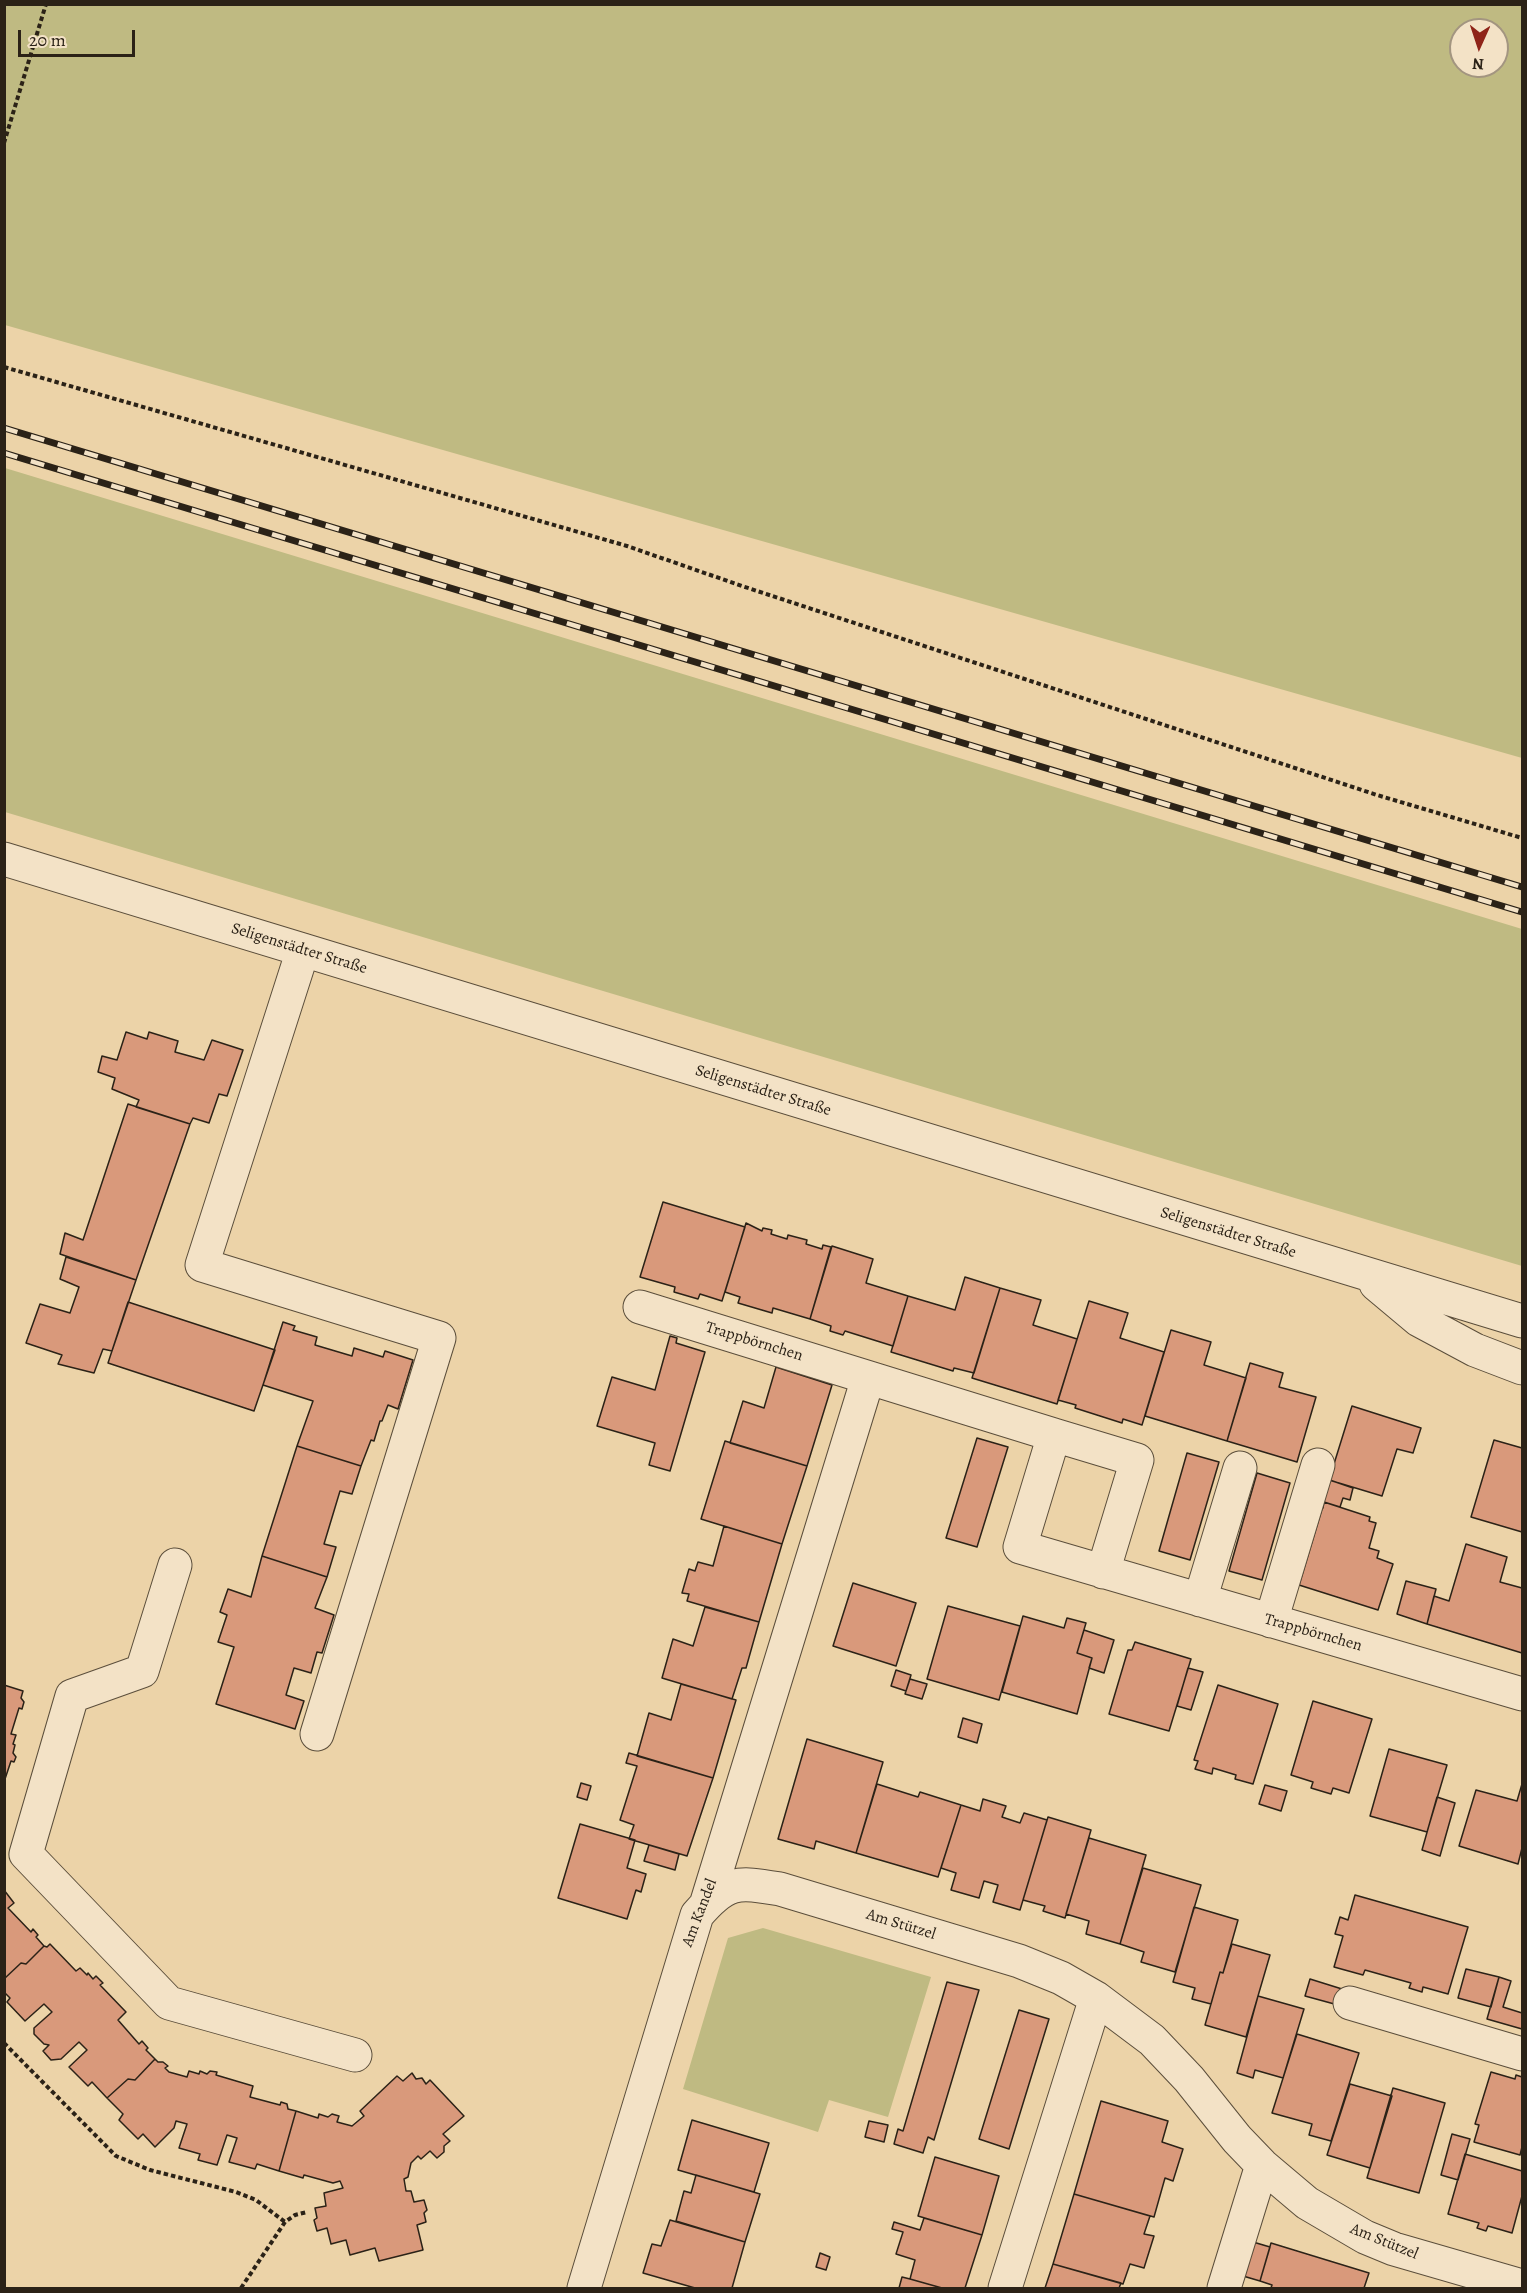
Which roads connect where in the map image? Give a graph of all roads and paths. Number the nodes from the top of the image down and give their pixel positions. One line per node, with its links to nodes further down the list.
1 (46, 4): 2 (path)
2 (4, 143)
3 (4, 367): 4 (path)
4 (1522, 838)
5 (4, 859): 6 (street, Seligenstädter Straße)
6 (303, 950): 7 (street, Seligenstädter Straße); 20 (street)
7 (1365, 1275): 9 (street, Seligenstädter Straße); 10 (street)
8 (640, 1307): 11 (street, Trappbörnchen)
9 (1522, 1321)
10 (1522, 1368)
11 (868, 1377): 12 (street, Trappbörnchen); 21 (street, Am Kandel)
12 (1054, 1435): 16 (street, Trappbörnchen); 16 (street, Trappbörnchen)
13 (1318, 1465): 18 (street)
14 (1240, 1468): 17 (street)
15 (175, 1565): 26 (street)
16 (1103, 1572): 17 (street, Trappbörnchen)
17 (1200, 1600): 18 (street, Trappbörnchen)
18 (1271, 1621): 19 (street, Trappbörnchen)
19 (1522, 1694)
20 (317, 1734)
21 (706, 1905): 22 (street, Am Stützel); 32 (street, Am Kandel)
22 (1096, 1998): 27 (street, Am Stützel); 33 (street)
23 (1350, 2003): 25 (street)
24 (4, 2043): 29 (path)
25 (1522, 2054)
26 (355, 2055)
27 (1262, 2164): 30 (street, Am Stützel); 34 (street)
28 (307, 2212): 29 (path)
29 (285, 2222): 31 (path)
30 (1522, 2286)
31 (241, 2289)
32 (584, 2289)
33 (1005, 2289)
34 (1224, 2289)

